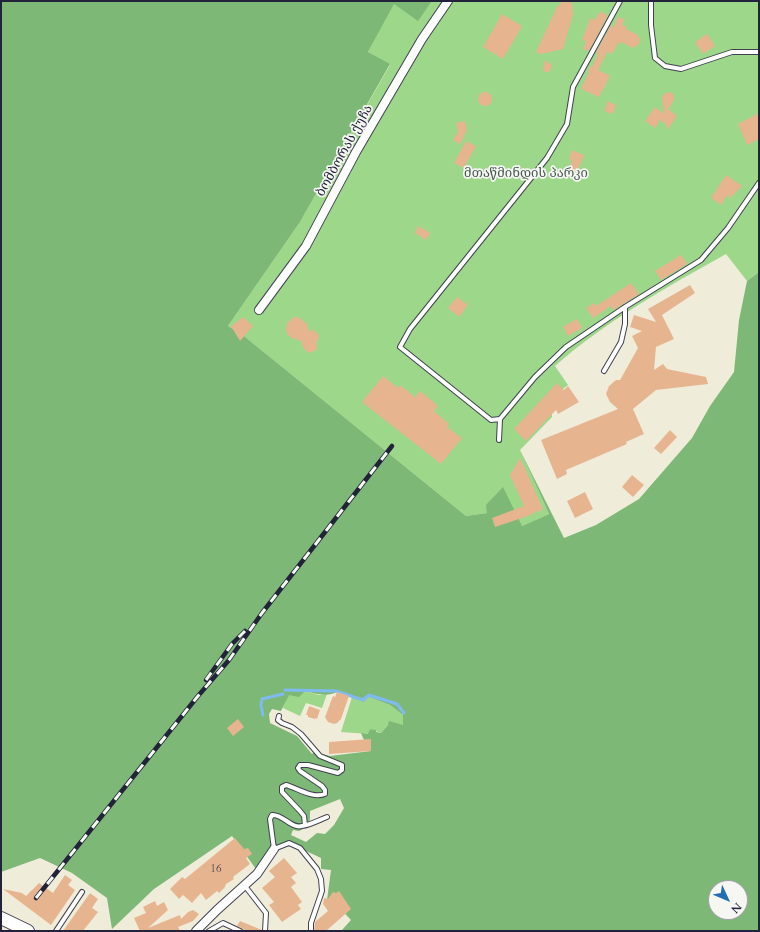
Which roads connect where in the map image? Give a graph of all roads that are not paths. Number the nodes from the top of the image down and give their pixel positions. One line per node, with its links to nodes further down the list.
1 (448, 1): 7 (street, ბომბორას ქუჩა)
2 (620, 1): 9 (lane)
3 (651, 1): 4 (lane)
4 (759, 52)
5 (759, 183): 6 (lane)
6 (625, 307): 8 (lane); 9 (lane)
7 (259, 310)
8 (604, 372)
9 (500, 419): 10 (lane)
10 (499, 440)
11 (279, 716): 13 (lane)
12 (327, 817): 13 (lane)
13 (305, 825): 14 (lane)
14 (274, 849): 15 (street); 24 (lane)
15 (245, 886): 20 (street); 23 (lane)
16 (82, 892): 19 (lane)
17 (1, 918): 18 (street)
18 (28, 931)
19 (56, 931)
20 (196, 931)
21 (209, 931): 22 (lane)
22 (240, 931)
23 (264, 931)
24 (311, 931)

